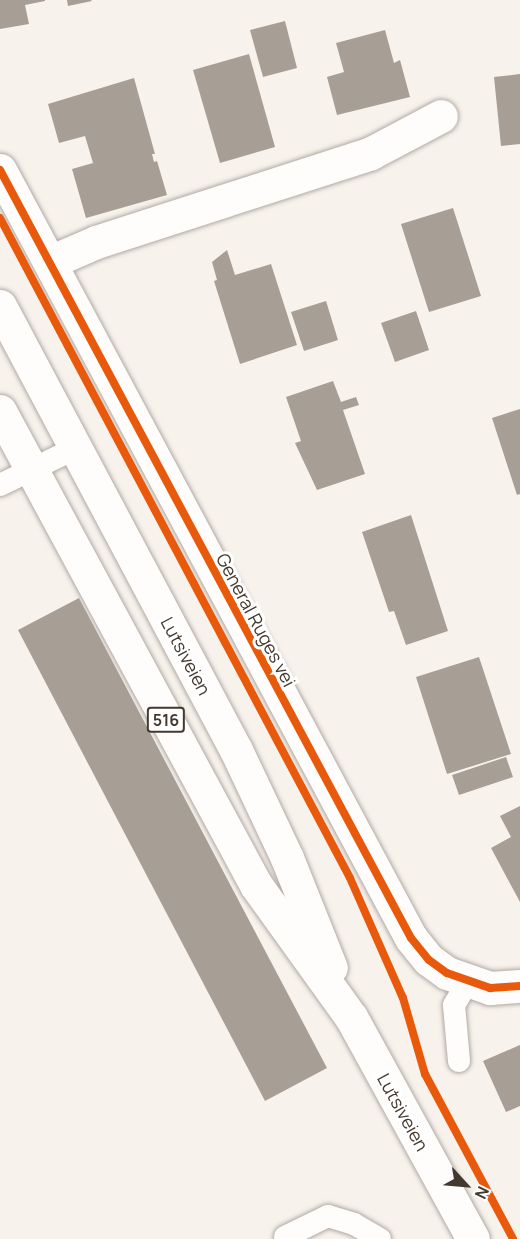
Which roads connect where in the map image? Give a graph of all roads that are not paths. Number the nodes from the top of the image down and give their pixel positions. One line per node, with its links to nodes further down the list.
1 (441, 116): 3 (main road)
2 (0, 170): 3 (main road, General Ruges vei)
3 (50, 262): 9 (main road, General Ruges vei)
4 (0, 306): 6 (main road, Lutsiveien / 516)
5 (0, 411): 7 (main road, Lutsiveien / 516)
6 (76, 448): 7 (lane); 11 (main road, Lutsiveien / 516)
7 (31, 473): 8 (lane); 11 (main road, Lutsiveien / 516)
8 (0, 485)
9 (468, 982): 10 (main road, General Ruges vei); 12 (lane)
10 (520, 986)
11 (351, 1017): 15 (main road, Lutsiveien / 516)
12 (459, 1061)
13 (285, 1237): 14 (lane)
14 (380, 1239)
15 (473, 1239)

